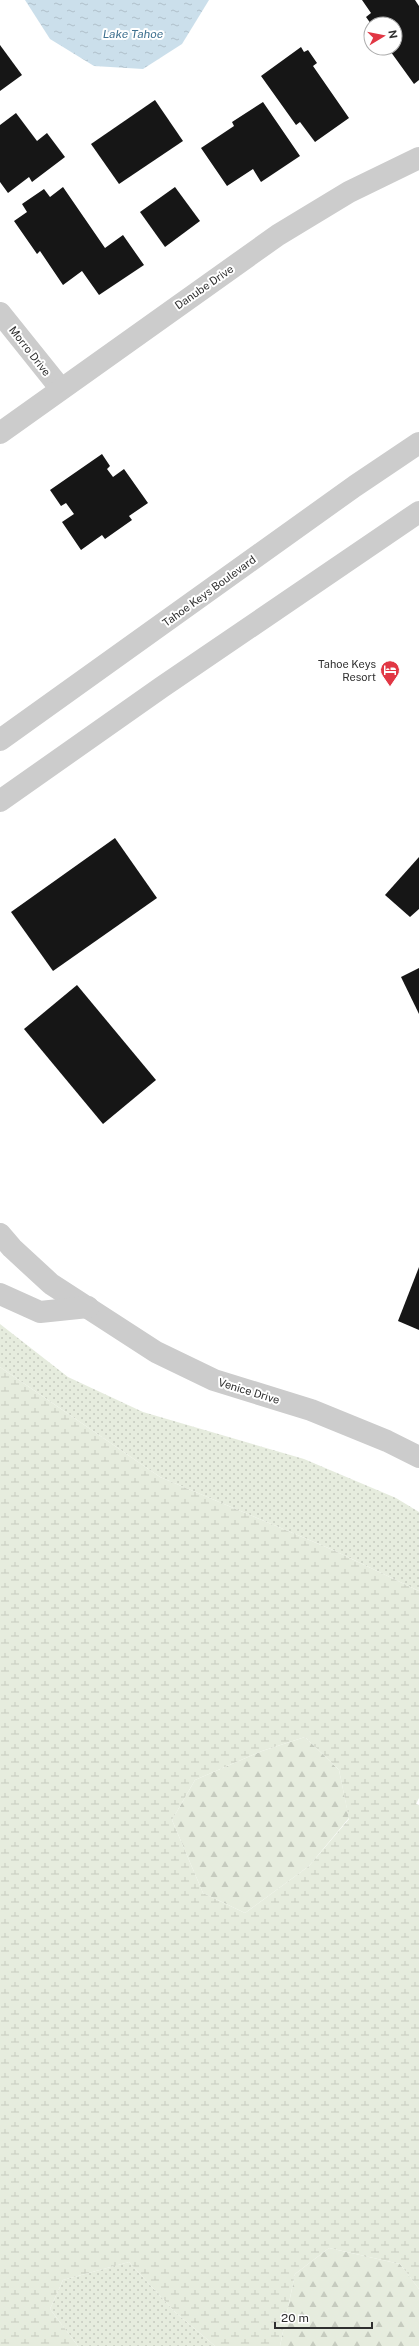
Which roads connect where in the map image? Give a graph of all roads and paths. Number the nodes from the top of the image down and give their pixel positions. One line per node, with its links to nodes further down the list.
1 (419, 158): 3 (street, Danube Drive)
2 (0, 313): 3 (street, Morro Drive)
3 (61, 389): 4 (street, Danube Drive)
4 (0, 433)
5 (419, 443): 7 (street, Tahoe Keys Boulevard)
6 (419, 512): 8 (street)
7 (0, 740)
8 (0, 801)
9 (0, 1234): 11 (street, Venice Drive)
10 (0, 1294): 11 (street)
11 (88, 1307): 12 (street, Venice Drive)
12 (419, 1458)

